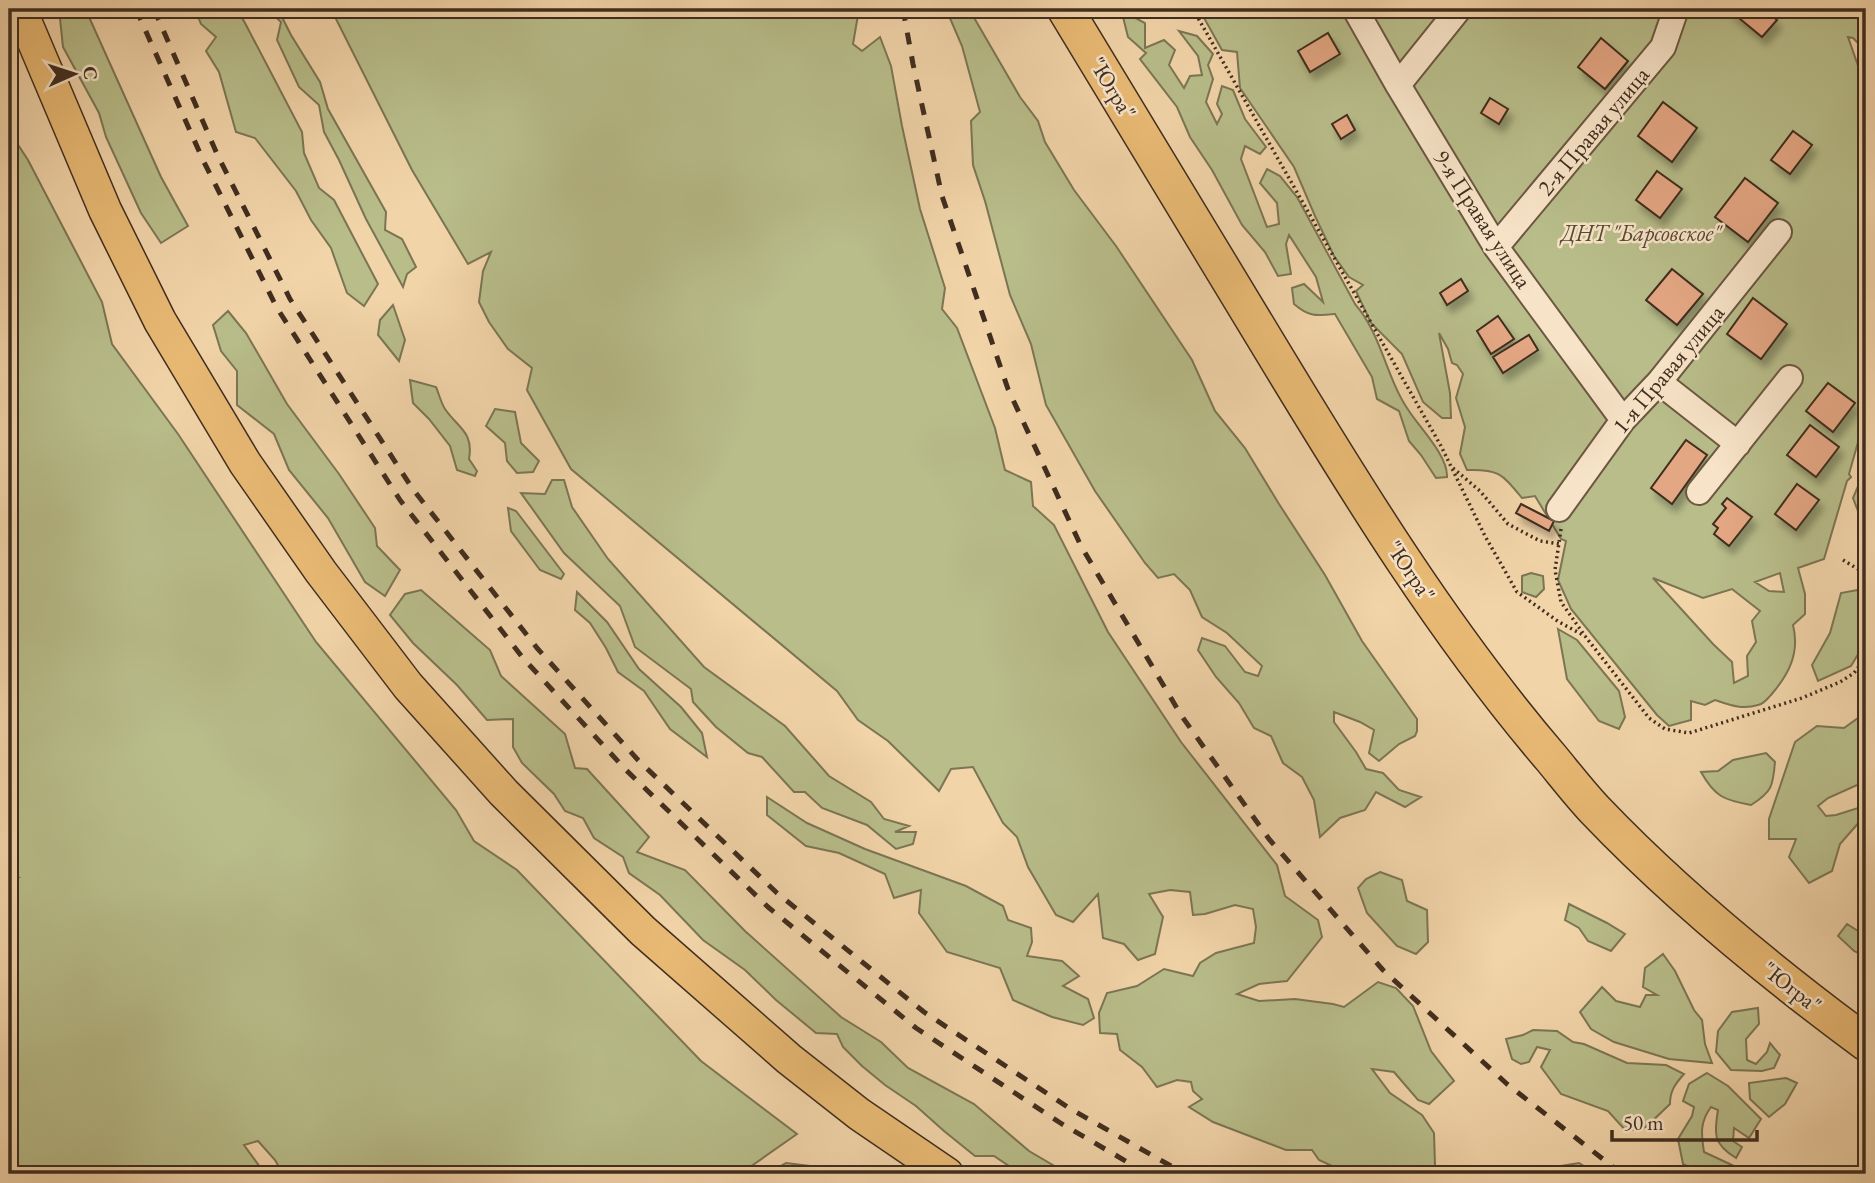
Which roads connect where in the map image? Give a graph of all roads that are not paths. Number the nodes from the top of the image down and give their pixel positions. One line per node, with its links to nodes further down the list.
1 (20, 9): 16 (main road)
2 (1065, 9): 15 (highway, "Югра")
3 (1355, 9): 6 (street, 9-я Правая улица)
4 (1458, 9): 6 (street)
5 (1676, 9): 8 (street, 2-я Правая улица)
6 (1398, 85): 8 (street, 9-я Правая улица)
7 (1779, 232): 10 (street, 1-я Правая улица)
8 (1496, 247): 11 (street, 9-я Правая улица)
9 (1790, 377): 12 (street)
10 (1659, 382): 11 (street, 1-я Правая улица); 12 (street)
11 (1623, 420): 14 (street, 1-я Правая улица)
12 (1738, 444): 13 (street)
13 (1699, 492)
14 (1559, 509)
15 (1866, 1043)
16 (947, 1174)

